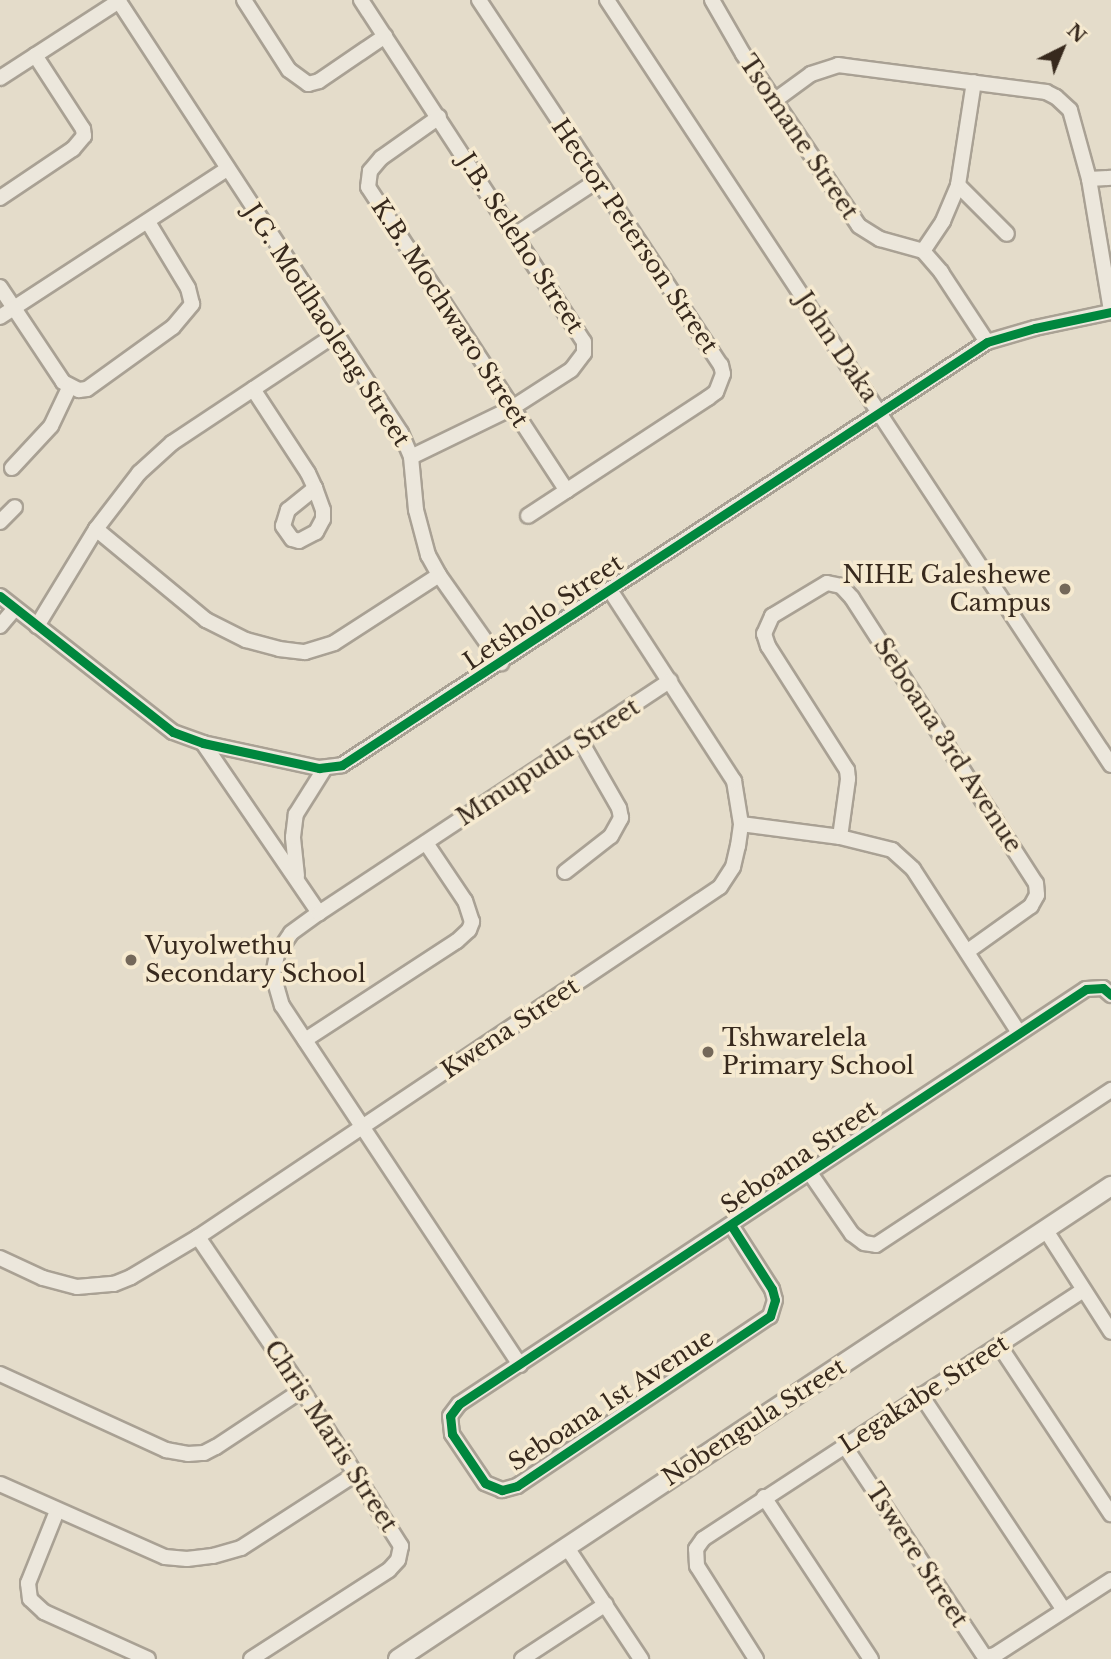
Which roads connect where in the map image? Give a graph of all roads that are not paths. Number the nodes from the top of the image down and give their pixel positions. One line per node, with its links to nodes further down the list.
1 (119, 0): 8 (street); 13 (street, J.G. Motlhaoleng Street)
2 (244, 0): 7 (street)
3 (361, 0): 7 (street, J.B. Seleho Street)
4 (479, 0): 16 (street, Hector Peterson Street)
5 (607, 0): 31 (street, John Daka)
6 (712, 0): 11 (street, Tsomane Street)
7 (385, 36): 12 (street, J.B. Seleho Street)
8 (36, 55): 9 (street); 18 (street)
9 (0, 78)
10 (974, 82): 11 (street); 15 (street); 17 (street)
11 (775, 102): 22 (street, Tsomane Street)
12 (439, 117): 20 (street, J.B. Seleho Street); 30 (street, K.B. Mochwaro Street)
13 (227, 169): 19 (street); 26 (street, J.G. Motlhaoleng Street)
14 (1111, 178): 15 (street)
15 (1089, 179): 24 (street)
16 (598, 180): 20 (street); 35 (street, Hector Peterson Street)
17 (958, 185): 21 (street); 22 (street)
18 (0, 198)
19 (148, 222): 25 (street); 28 (street)
20 (516, 234): 30 (street, J.B. Seleho Street)
21 (1007, 234)
22 (923, 251): 27 (street)
23 (0, 287): 25 (street)
24 (1111, 312): 27 (street, Letsholo Street)
25 (6, 313): 28 (street)
26 (336, 334): 29 (street); 32 (street, J.G. Motlhaoleng Street)
27 (987, 342): 31 (street, Letsholo Street)
28 (70, 386): 33 (street)
29 (253, 389): 34 (street); 39 (street)
30 (512, 408): 32 (street, J.B. Seleho Street); 35 (street, K.B. Mochwaro Street)
31 (880, 412): 41 (street, Letsholo Street); 50 (street, John Daka)
32 (411, 457): 40 (street, J.G. Motlhaoleng Street)
33 (12, 468)
34 (315, 488)
35 (567, 491): 37 (street, Hector Peterson Street)
36 (15, 507): 38 (street)
37 (528, 516)
38 (0, 522)
39 (96, 529): 40 (street); 45 (street)
40 (439, 575): 46 (street, J.G. Motlhaoleng Street)
41 (610, 590): 46 (street, Letsholo Street); 47 (street, Kwena Street)
42 (0, 596): 43 (street)
43 (15, 608): 44 (street); 45 (street)
44 (0, 626)
45 (37, 626): 49 (street)
46 (501, 663): 51 (street, Letsholo Street)
47 (670, 681): 48 (street, Mmupudu Street); 52 (street, Kwena Street)
48 (580, 740): 54 (street, Mmupudu Street); 55 (street)
49 (203, 743): 51 (street); 56 (street)
50 (1111, 765)
51 (325, 768): 56 (street)
52 (741, 824): 53 (street); 63 (street, Kwena Street)
53 (840, 837): 58 (street); 58 (street, Seboana 3rd Avenue)
54 (426, 843): 57 (street, Mmupudu Street); 61 (street)
55 (565, 872)
56 (297, 881): 57 (street)
57 (319, 913): 61 (street, Mmupudu Street)
58 (968, 951): 60 (street)
59 (1107, 991): 60 (street, Seboana Street)
60 (1019, 1032): 64 (street, Seboana Street)
61 (305, 1040): 63 (street, Mmupudu Street)
62 (1111, 1090): 64 (street)
63 (362, 1127): 68 (street, Kwena Street); 73 (street)
64 (810, 1173): 66 (street, Seboana Street)
65 (1111, 1186): 67 (street, Nobengula Street)
66 (731, 1225): 73 (street, Seboana Street); 73 (street, Seboana 1st Avenue)
67 (1045, 1229): 70 (street); 83 (street, Nobengula Street)
68 (198, 1237): 69 (street, Kwena Street); 75 (street, Chris Maris Street)
69 (0, 1258)
70 (1083, 1290): 71 (street); 72 (street, Legakabe Street)
71 (1111, 1332)
72 (999, 1345): 76 (street, Legakabe Street); 82 (street)
73 (520, 1366)
74 (0, 1374): 75 (street)
75 (302, 1390): 78 (street, Chris Maris Street)
76 (921, 1395): 77 (street, Legakabe Street); 86 (street)
77 (845, 1445): 80 (street, Legakabe Street); 86 (street, Tswere Street)
78 (356, 1473): 81 (street); 88 (street, Chris Maris Street)
79 (0, 1484): 81 (street)
80 (764, 1497): 92 (street, Legakabe Street); 93 (street)
81 (57, 1511): 87 (street)
82 (1111, 1514)
83 (566, 1546): 85 (street); 89 (street, Nobengula Street)
84 (1111, 1580): 86 (street, Tswere Street)
85 (606, 1604): 90 (street); 91 (street)
86 (1064, 1610)
87 (148, 1659)
88 (251, 1659)
89 (398, 1659)
90 (522, 1659)
91 (641, 1659)
92 (756, 1659)
93 (871, 1659)

